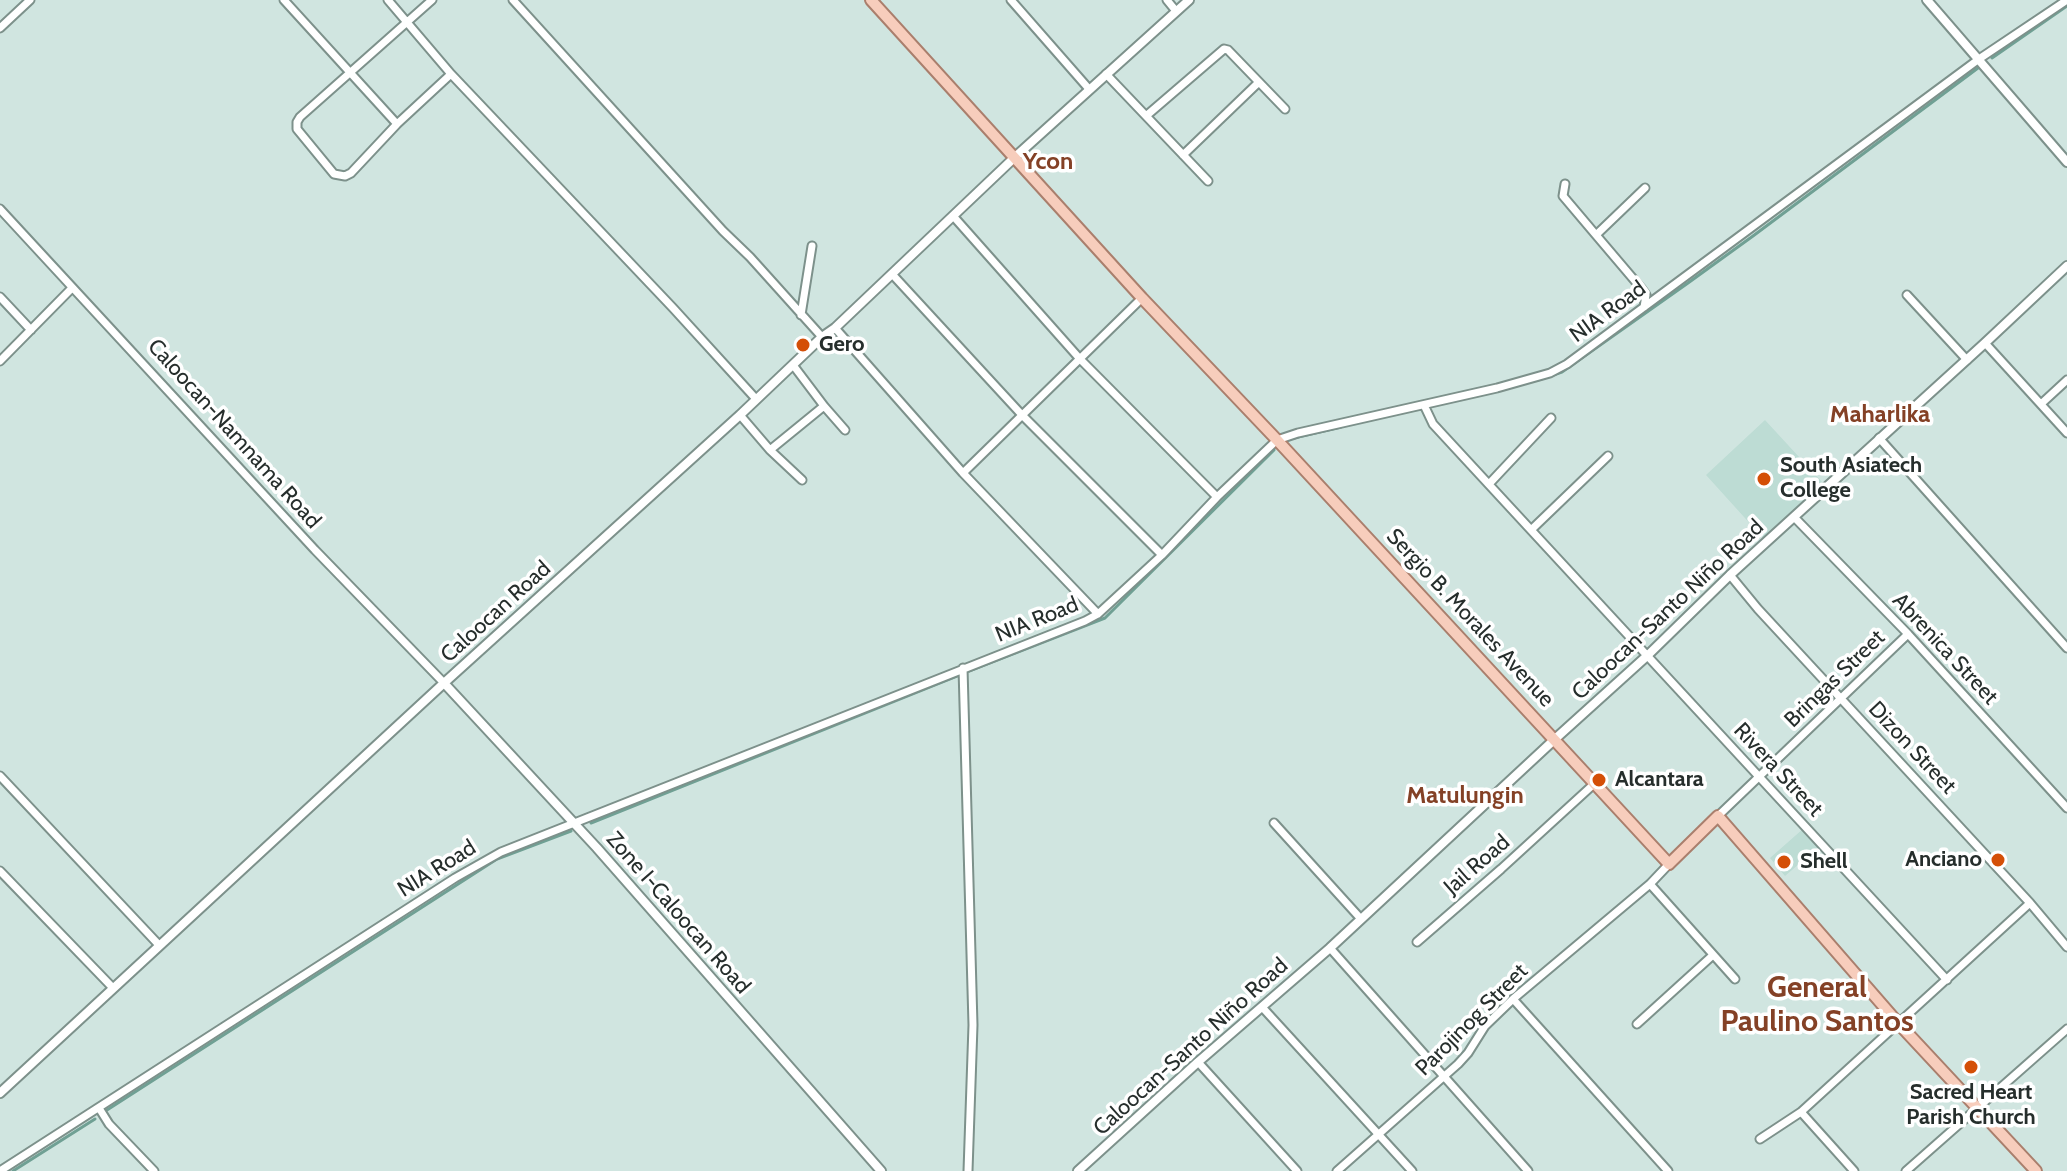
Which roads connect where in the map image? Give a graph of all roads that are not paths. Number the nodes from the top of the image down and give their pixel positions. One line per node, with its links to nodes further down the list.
1 (30, 0): 14 (street)
2 (284, 0): 16 (street)
3 (388, 0): 13 (street)
4 (432, 0): 13 (street)
5 (513, 0): 41 (street)
6 (871, 0): 25 (main road, Sergio B. Morales Avenue)
7 (1011, 0): 20 (street)
8 (1167, 0): 12 (street)
9 (1189, 0): 12 (street, Caloocan Road)
10 (1927, 0): 15 (street)
11 (2067, 0): 15 (street, NIA Road)
12 (1176, 11): 18 (street, Caloocan Road)
13 (408, 21): 16 (street); 17 (street)
14 (0, 28)
15 (1979, 59): 26 (street); 40 (street, NIA Road)
16 (350, 72): 23 (street); 23 (street)
17 (451, 74): 23 (street); 51 (street)
18 (1106, 74): 20 (street, Caloocan Road); 22 (street)
19 (1259, 82): 21 (street); 22 (street); 24 (street)
20 (1089, 89): 25 (street, Caloocan Road)
21 (1285, 109)
22 (1146, 116): 24 (street)
23 (397, 124)
24 (1183, 155): 27 (street)
25 (1015, 157): 31 (street, Caloocan Road); 39 (main road, Sergio B. Morales Avenue)
26 (2067, 162)
27 (1208, 181)
28 (1565, 184): 32 (street)
29 (1645, 188): 32 (street)
30 (0, 209): 36 (street, Caloocan-Namnama Road)
31 (954, 217): 35 (street, Caloocan Road); 46 (street)
32 (1596, 235): 40 (street)
33 (812, 246): 41 (street)
34 (2067, 266): 45 (street, Caloocan-Santo Niño Road)
35 (892, 274): 42 (street, Caloocan Road); 56 (street)
36 (72, 288): 43 (street); 77 (street, Caloocan-Namnama Road)
37 (1907, 295): 47 (street)
38 (0, 297): 43 (street)
39 (1142, 298): 46 (street); 61 (main road, Sergio B. Morales Avenue)
40 (1644, 309): 54 (street, NIA Road)
41 (801, 315): 44 (street)
42 (835, 328): 44 (street, Caloocan Road); 64 (street)
43 (31, 330): 48 (street)
44 (822, 337): 49 (street, Caloocan Road)
45 (1985, 343): 47 (street, Caloocan-Santo Niño Road); 52 (street)
46 (1080, 359): 56 (street); 67 (street)
47 (1967, 360): 60 (street, Caloocan-Santo Niño Road)
48 (0, 361)
49 (793, 365): 51 (street, Caloocan Road); 53 (street)
50 (2067, 380): 52 (street)
51 (756, 399): 55 (street, Caloocan Road)
52 (2041, 404): 59 (street)
53 (824, 406): 58 (street); 62 (street)
54 (1426, 409): 61 (street, NIA Road); 66 (street, Rivera Street)
55 (740, 415): 62 (street); 77 (street, Caloocan Road)
56 (1022, 415): 64 (street); 70 (street)
57 (1551, 418): 66 (street)
58 (845, 430)
59 (2067, 433)
60 (1879, 438): 68 (street, Caloocan-Santo Niño Road); 74 (street)
61 (1277, 440): 67 (street, NIA Road); 79 (main road, Sergio B. Morales Avenue)
62 (770, 450): 65 (street)
63 (1608, 456): 69 (street)
64 (963, 473): 72 (street)
65 (802, 480)
66 (1489, 484): 69 (street, Rivera Street)
67 (1217, 497): 70 (street, NIA Road)
68 (1794, 517): 71 (street, Caloocan-Santo Niño Road); 73 (street, Abrenica Street)
69 (1531, 530): 75 (street, Rivera Street)
70 (1162, 555): 72 (street, NIA Road)
71 (1730, 575): 75 (street, Caloocan-Santo Niño Road); 78 (street, Dizon Street)
72 (1098, 614): 76 (street, NIA Road)
73 (1908, 634): 78 (street, Bringas Street); 83 (street, Abrenica Street)
74 (2067, 648)
75 (1648, 655): 79 (street, Caloocan-Santo Niño Road); 81 (street, Rivera Street)
76 (963, 668): 85 (street, NIA Road); 116 (street)
77 (444, 683): 85 (street, Zone I-Caloocan Road); 93 (street, Caloocan Road)
78 (1841, 698): 81 (street, Bringas Street); 90 (street, Dizon Street)
79 (1555, 739): 82 (main road, Sergio B. Morales Avenue); 91 (street, Caloocan-Santo Niño Road)
80 (0, 776): 93 (street)
81 (1759, 776): 84 (street, Bringas Street); 98 (street, Rivera Street)
82 (1595, 783): 87 (main road, Sergio B. Morales Avenue); 92 (street, Jail Road)
83 (2067, 808)
84 (1718, 816): 87 (main road); 103 (main road)
85 (573, 822): 108 (street, NIA Road); 115 (street, Zone I-Caloocan Road)
86 (1274, 823): 91 (street)
87 (1669, 864): 89 (street, Parojinog Street)
88 (0, 871): 99 (street)
89 (1650, 884): 96 (street); 100 (street, Parojinog Street)
90 (2030, 903): 94 (street, Dizon Street); 98 (street)
91 (1361, 919): 95 (street, Caloocan-Santo Niño Road)
92 (1417, 942)
93 (159, 945): 99 (street, Caloocan Road)
94 (2067, 947)
95 (1330, 948): 101 (street, Caloocan-Santo Niño Road); 106 (street)
96 (1713, 955): 97 (street); 102 (street)
97 (1735, 979)
98 (1947, 980): 103 (street)
99 (113, 988): 107 (street, Caloocan Road)
100 (1513, 999): 106 (street, Parojinog Street); 122 (street)
101 (1262, 1007): 105 (street, Caloocan-Santo Niño Road); 111 (street)
102 (1637, 1024)
103 (1899, 1024): 109 (main road); 110 (street)
104 (2067, 1029): 109 (street)
105 (1198, 1062): 117 (street, Caloocan-Santo Niño Road); 118 (street)
106 (1444, 1077): 111 (street, Parojinog Street); 121 (street)
107 (0, 1093)
108 (99, 1108): 113 (street, NIA Road); 114 (street)
109 (1977, 1108): 124 (street); 125 (main road)
110 (1801, 1112): 112 (street); 123 (street)
111 (1378, 1134): 119 (street, Parojinog Street); 120 (street)
112 (1760, 1139)
113 (0, 1171)
114 (154, 1171)
115 (881, 1171)
116 (968, 1171)
117 (1078, 1171)
118 (1297, 1171)
119 (1337, 1171)
120 (1412, 1171)
121 (1528, 1171)
122 (1668, 1171)
123 (1854, 1171)
124 (1906, 1171)
125 (2036, 1171)

